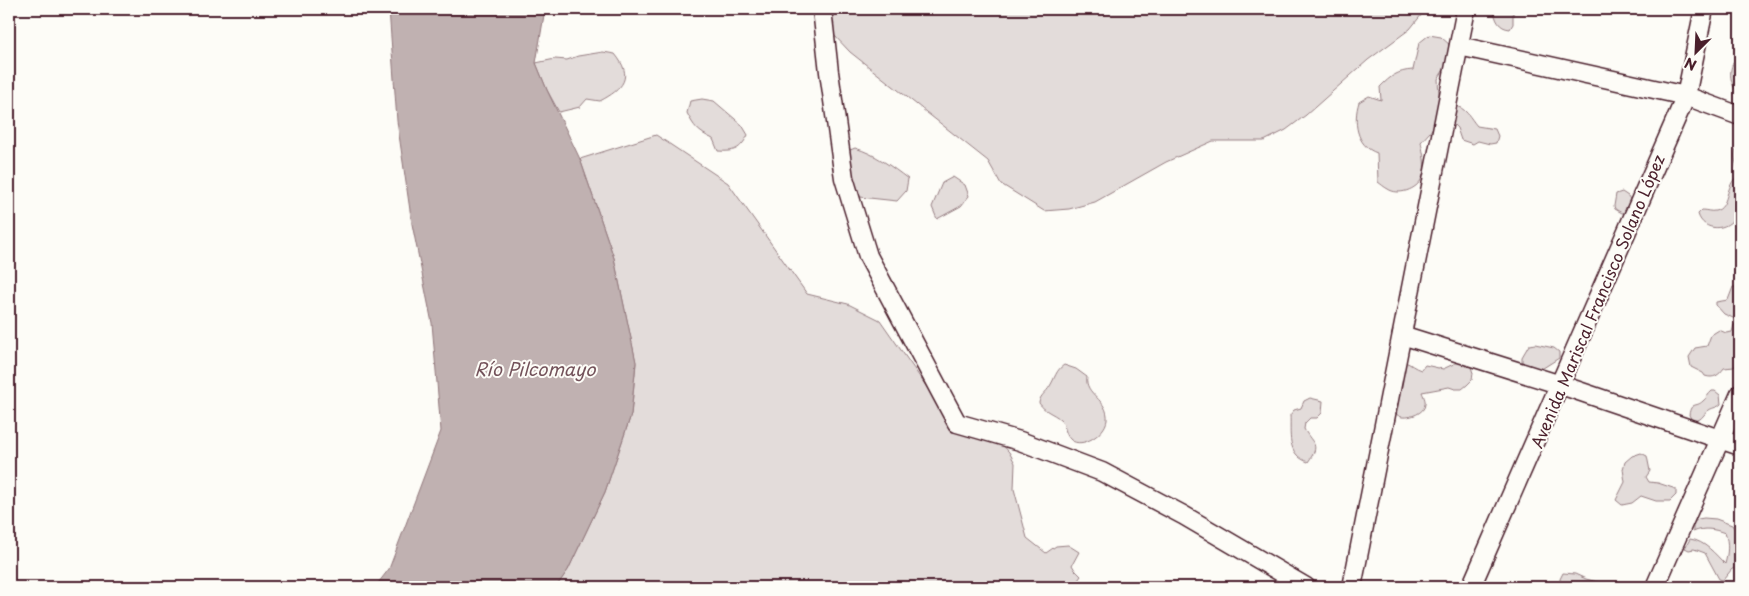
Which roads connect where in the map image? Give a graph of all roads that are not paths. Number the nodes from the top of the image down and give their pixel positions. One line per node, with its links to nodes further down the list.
1 (822, 9): 12 (street)
2 (1466, 9): 4 (street)
3 (1704, 9): 5 (street, Avenida Mariscal Francisco Solano López)
4 (1459, 46): 5 (street); 7 (street)
5 (1686, 96): 6 (street); 8 (street, Avenida Mariscal Francisco Solano López)
6 (1740, 116)
7 (1402, 335): 8 (street); 13 (street)
8 (1561, 385): 10 (street); 14 (street, Avenida Mariscal Francisco Solano López)
9 (1740, 394): 10 (street)
10 (1720, 439): 11 (street); 15 (street)
11 (1740, 446)
12 (1306, 587)
13 (1352, 587)
14 (1471, 587)
15 (1655, 587)

